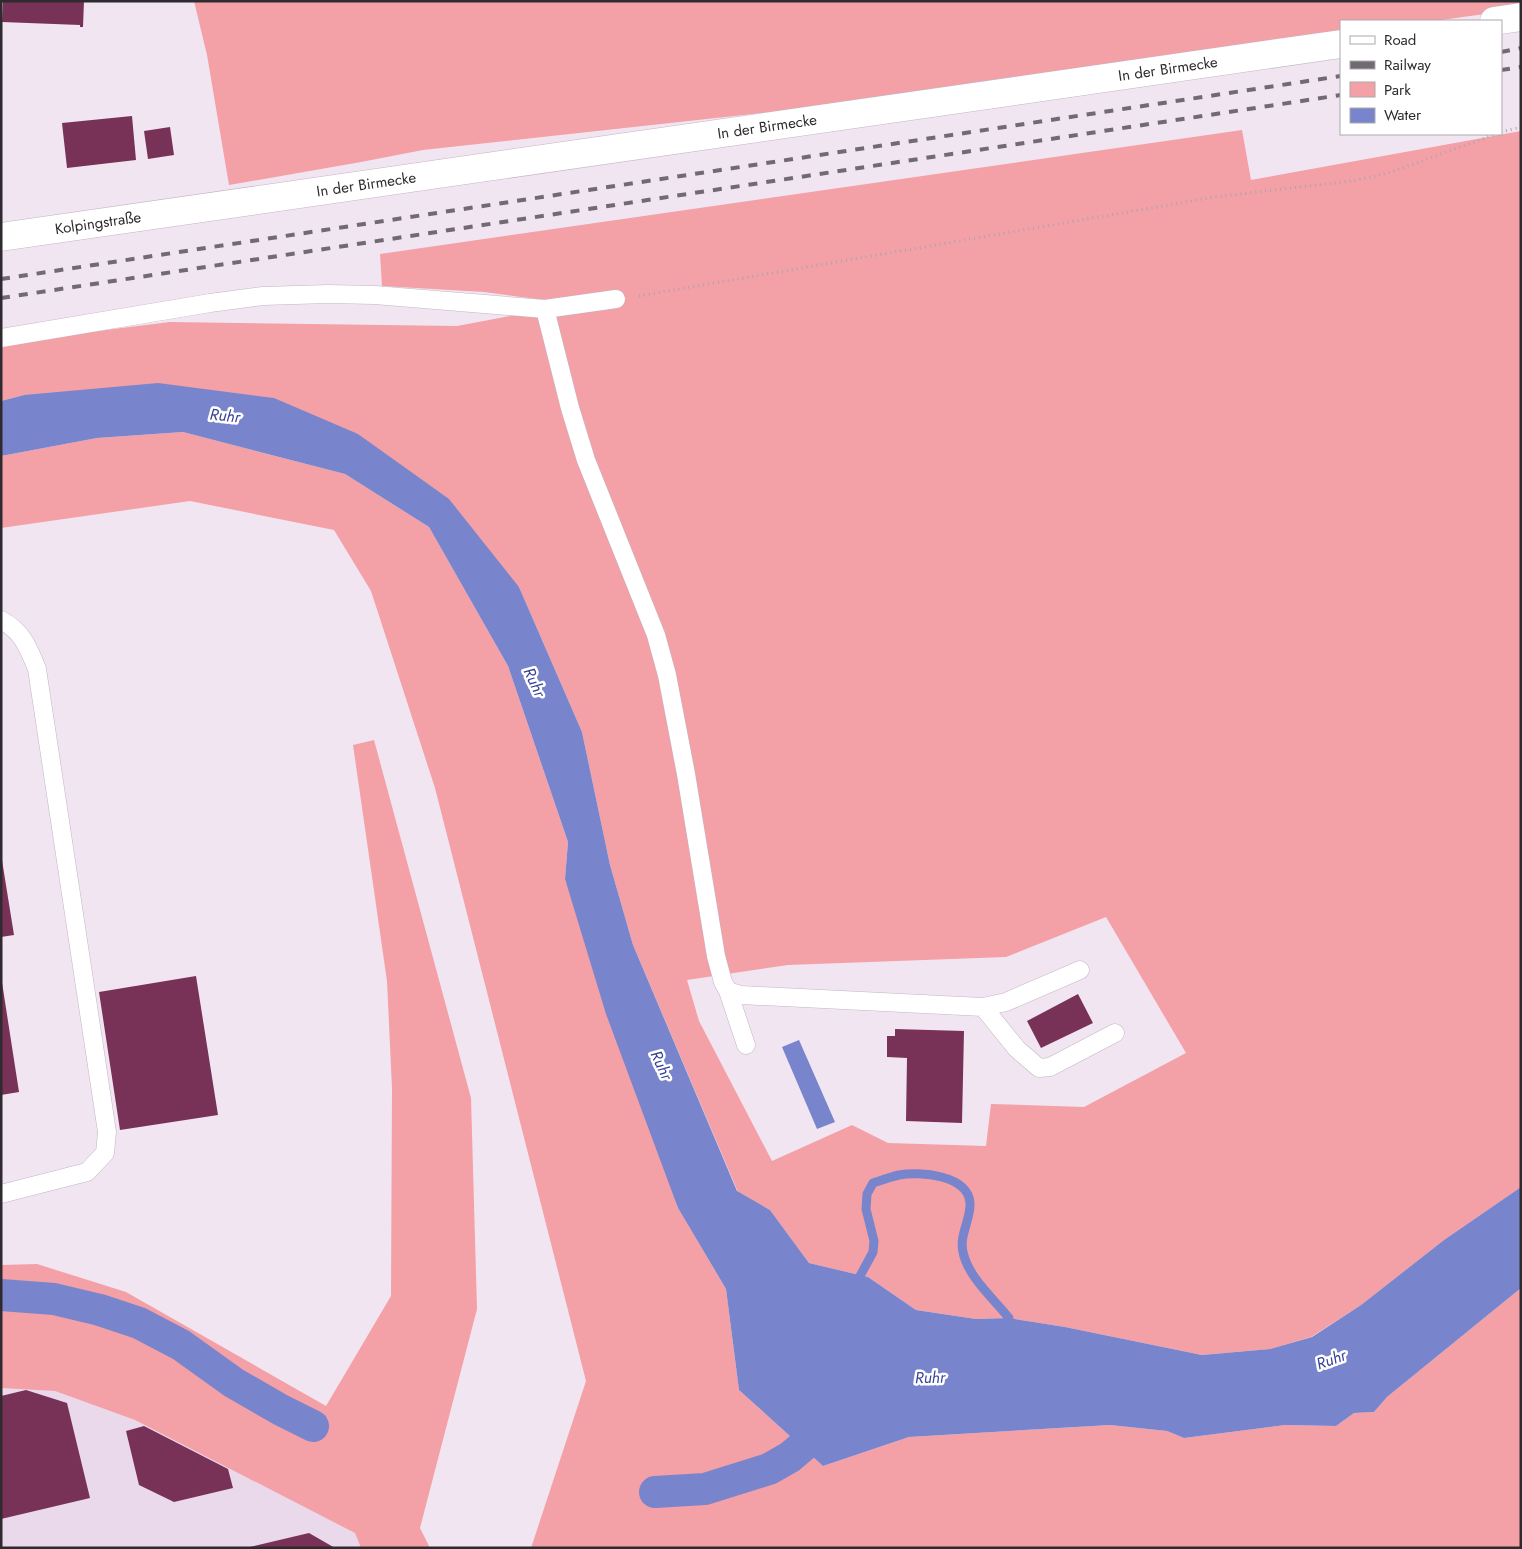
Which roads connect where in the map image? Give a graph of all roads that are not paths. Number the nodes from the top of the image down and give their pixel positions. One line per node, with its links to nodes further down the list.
1 (1521, 17): 2 (street)
2 (1501, 20)
3 (1340, 44): 4 (street, In der Birmecke)
4 (194, 208): 5 (street, Kolpingstraße)
5 (1, 237)
6 (616, 299): 7 (lane)
7 (545, 309): 8 (lane); 11 (lane)
8 (1, 338)
9 (1, 620): 15 (lane)
10 (1080, 970): 12 (lane)
11 (728, 991): 12 (lane); 14 (lane)
12 (983, 1007): 13 (lane)
13 (1115, 1033)
14 (746, 1045)
15 (1, 1194)

